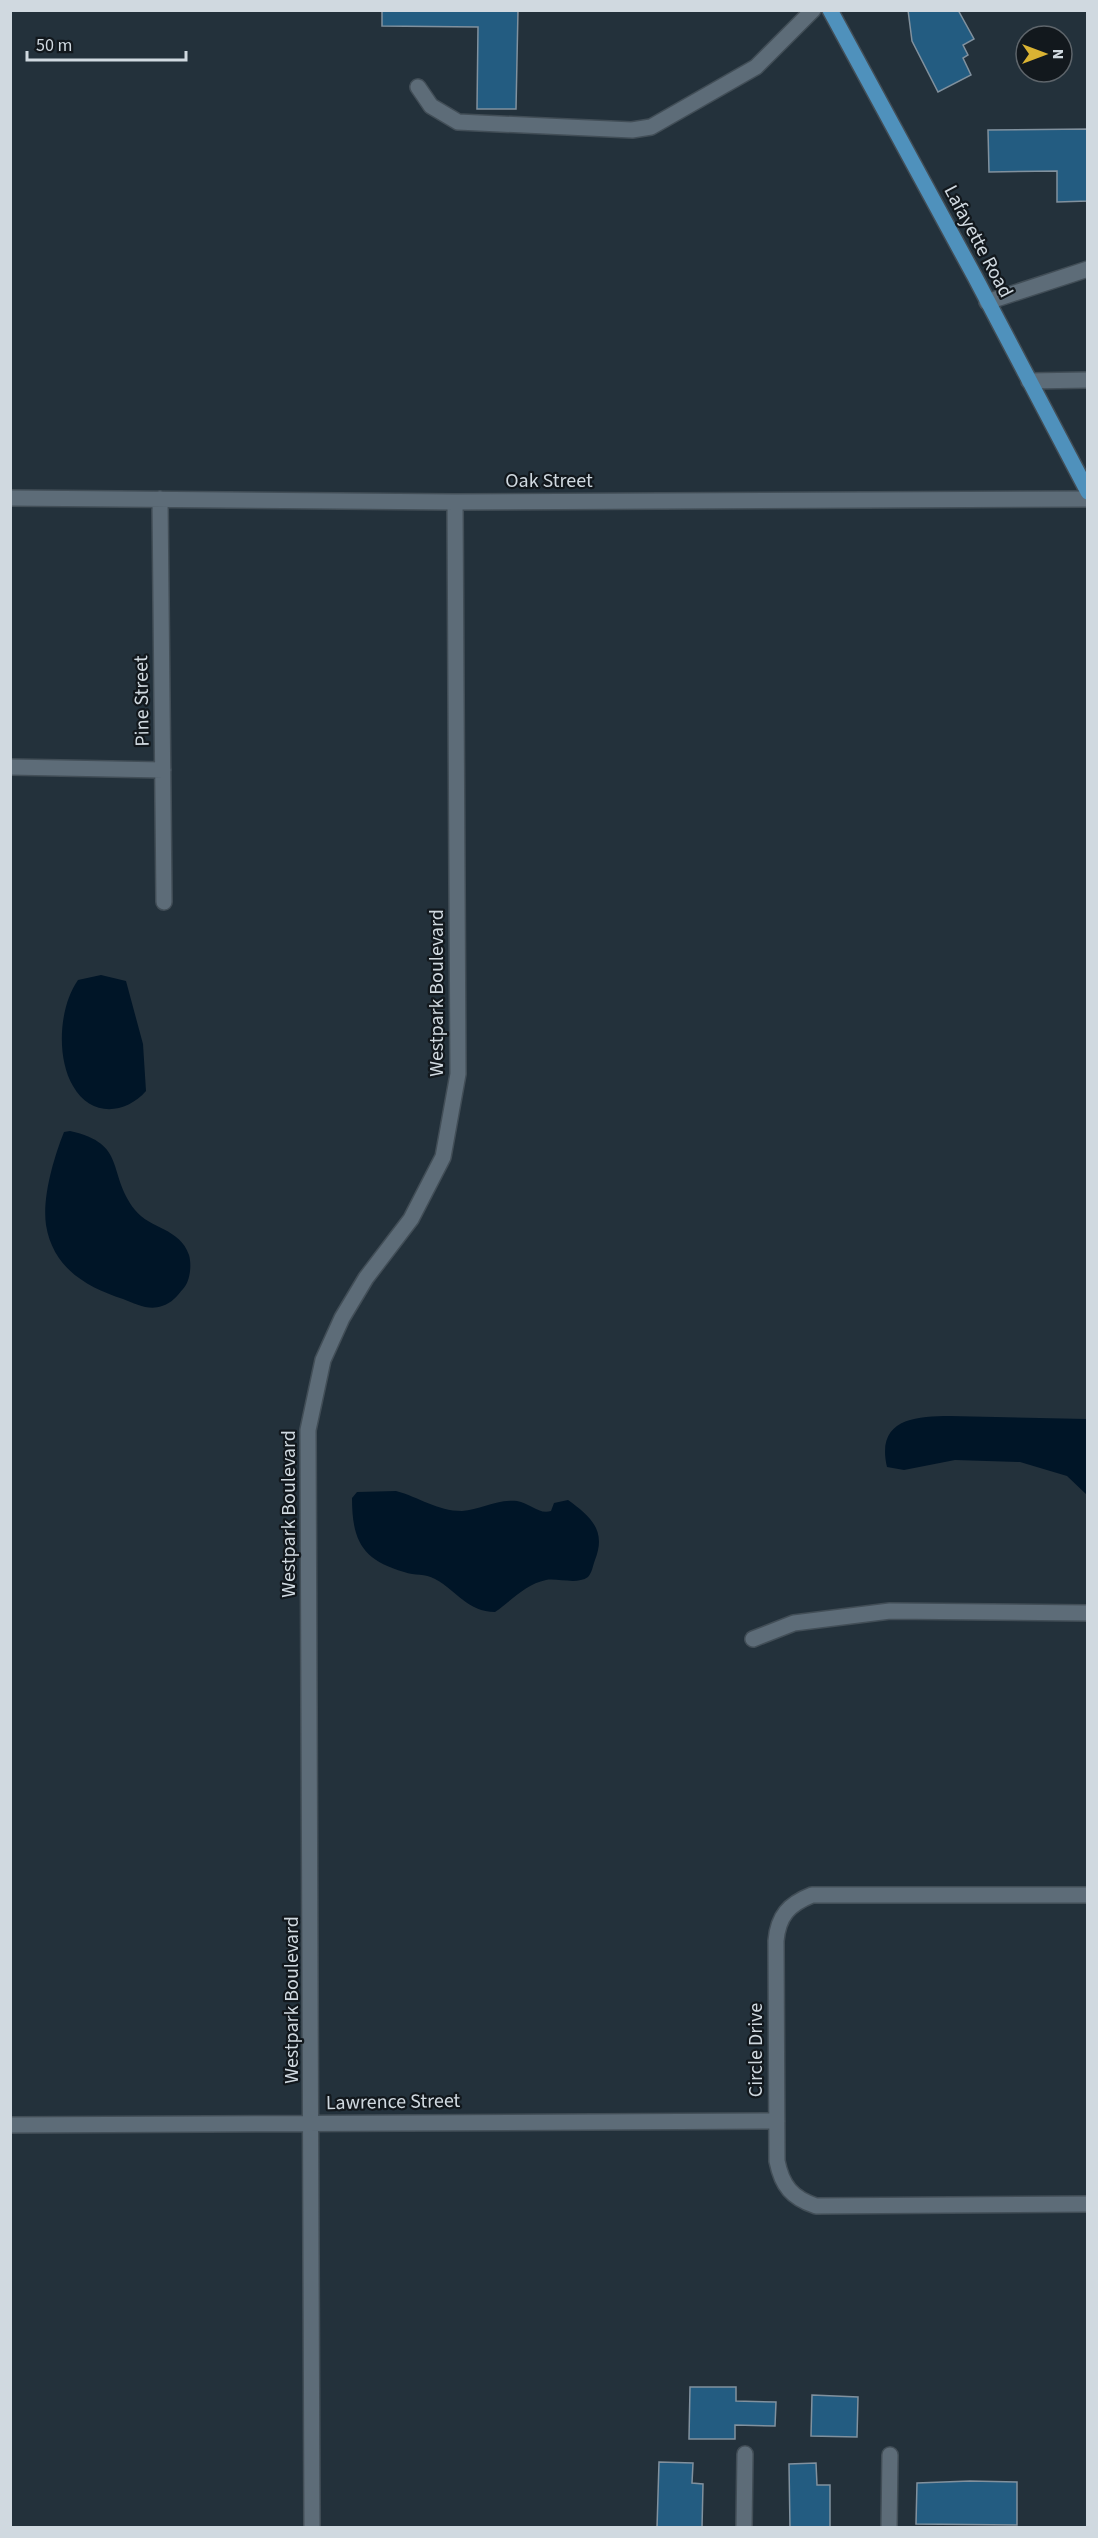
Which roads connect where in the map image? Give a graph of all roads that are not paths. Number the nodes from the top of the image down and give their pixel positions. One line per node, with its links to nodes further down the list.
1 (813, 10): 3 (street)
2 (830, 10): 5 (main road, Lafayette Road)
3 (418, 87)
4 (1088, 269): 5 (street)
5 (987, 302): 7 (main road, Lafayette Road)
6 (1088, 380): 7 (street)
7 (1029, 381): 8 (main road, Lafayette Road)
8 (1088, 492)
9 (10, 498): 10 (street, Oak Street)
10 (160, 499): 12 (street, Oak Street); 14 (street, Pine Street)
11 (1088, 499): 12 (street, Oak Street)
12 (455, 501): 20 (street, Westpark Boulevard)
13 (10, 767): 14 (street)
14 (163, 770): 15 (street, Pine Street)
15 (164, 902)
16 (1088, 1613): 17 (street)
17 (753, 1639)
18 (1088, 1895): 19 (street, Circle Drive)
19 (777, 2121): 20 (street, Lawrence Street); 22 (street, Circle Drive)
20 (313, 2123): 21 (street, Lawrence Street); 25 (street, Westpark Boulevard)
21 (10, 2125)
22 (1088, 2204)
23 (745, 2454): 26 (street)
24 (890, 2455): 27 (street)
25 (312, 2528)
26 (744, 2528)
27 (889, 2528)

